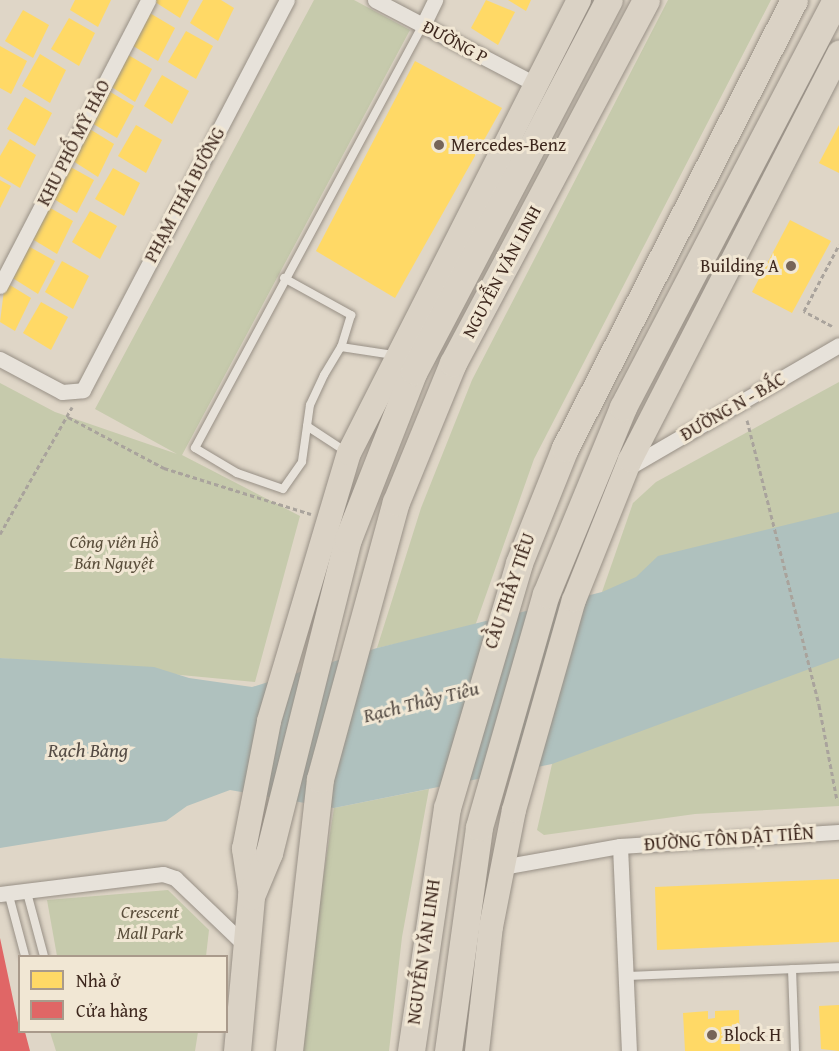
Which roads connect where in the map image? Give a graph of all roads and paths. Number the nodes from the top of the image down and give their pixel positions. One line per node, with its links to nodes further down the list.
1 (148, 0): 15 (street, KHU PHỐ MỸ HÀO)
2 (287, 0): 21 (street, PHẠM THÁI BƯỜNG)
3 (375, 0): 10 (street, ĐƯỜNG P)
4 (435, 0): 10 (street)
5 (579, 0): 12 (main road, NGUYỄN VĂN LINH)
6 (609, 0): 12 (highway, NGUYỄN VĂN LINH)
7 (646, 0): 44 (highway, NGUYỄN VĂN LINH)
8 (794, 0): 32 (highway, CẦU THẦY TIÊU)
9 (836, 0): 33 (highway, CẦU THẦY TIÊU)
10 (423, 24): 12 (street, ĐƯỜNG P); 14 (lane)
11 (839, 52): 26 (main road)
12 (546, 91): 19 (main road, NGUYỄN VĂN LINH); 27 (highway, NGUYỄN VĂN LINH)
13 (839, 245): 16 (path)
14 (284, 278): 18 (lane); 24 (lane)
15 (0, 286)
16 (832, 326)
17 (839, 345): 26 (street, ĐƯỜNG N - BẮC)
18 (341, 347): 19 (lane); 24 (lane)
19 (394, 355): 25 (main road, NGUYỄN VĂN LINH)
20 (0, 359): 21 (street)
21 (78, 390): 22 (path)
22 (68, 417): 27 (path); 28 (path)
23 (747, 420): 29 (path)
24 (307, 426): 25 (lane)
25 (349, 453): 27 (main road, NGUYỄN VĂN LINH)
26 (626, 469): 34 (main road)
27 (332, 530): 37 (highway)
28 (0, 534)
29 (837, 800)
30 (839, 832): 31 (street, ĐƯỜNG TÔN DẬT TIÊN)
31 (620, 846): 34 (street, ĐƯỜNG TÔN DẬT TIÊN); 42 (street)
32 (438, 852): 45 (highway, NGUYỄN VĂN LINH)
33 (474, 853): 46 (highway, NGUYỄN VĂN LINH)
34 (503, 861): 47 (main road)
35 (26, 889): 36 (street); 37 (street); 39 (lane)
36 (4, 893): 38 (lane)
37 (246, 946): 43 (highway)
38 (24, 955)
39 (43, 955)
40 (839, 967): 41 (lane)
41 (792, 969): 42 (lane); 49 (lane)
42 (626, 976): 48 (street)
43 (237, 1051)
44 (289, 1051)
45 (411, 1051)
46 (448, 1051)
47 (477, 1051)
48 (629, 1051)
49 (795, 1051)

